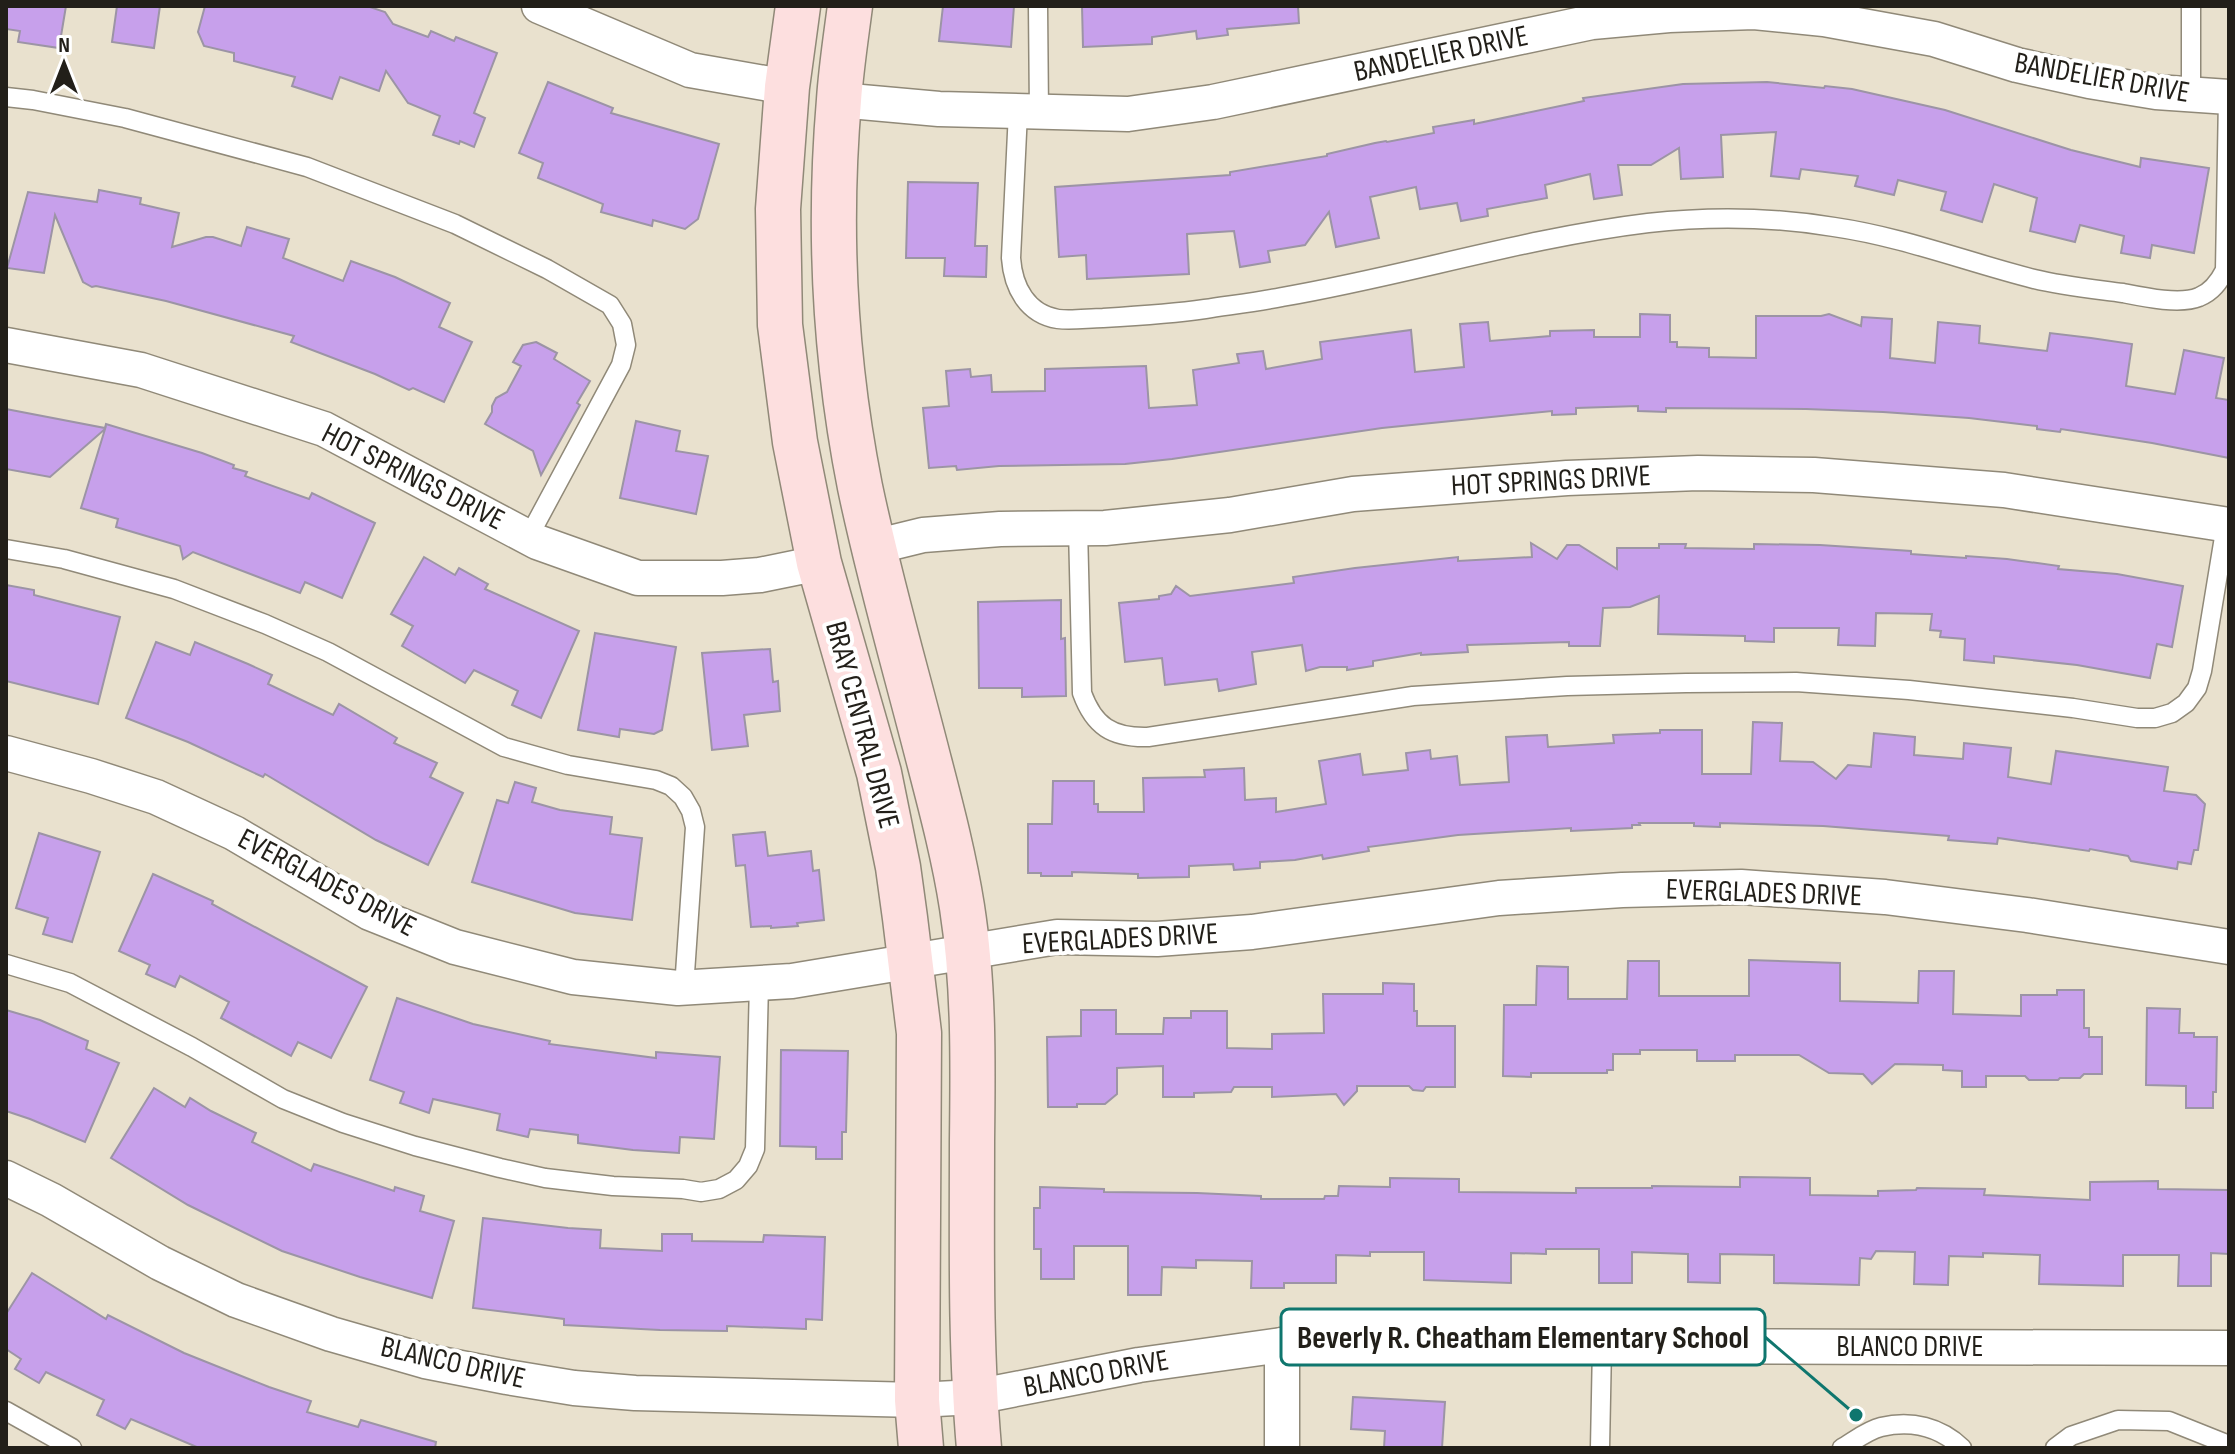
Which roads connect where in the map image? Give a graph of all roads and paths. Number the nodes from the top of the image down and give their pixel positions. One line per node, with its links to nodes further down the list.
1 (539, 6): 6 (street)
2 (798, 6): 6 (street, BRAY CENTRAL DRIVE)
3 (850, 6): 10 (street, BRAY CENTRAL DRIVE)
4 (1038, 6): 11 (lane)
5 (2191, 6): 7 (lane)
6 (787, 87): 18 (street, BRAY CENTRAL DRIVE)
7 (2191, 95): 9 (street, BANDELIER DRIVE); 11 (street, BANDELIER DRIVE)
8 (6, 97): 15 (lane)
9 (2228, 97): 11 (lane)
10 (839, 100): 11 (street, BANDELIER DRIVE); 16 (street, BRAY CENTRAL DRIVE)
11 (1028, 112)
12 (6, 345): 15 (street, HOT SPRINGS DRIVE)
13 (2227, 525): 14 (street, HOT SPRINGS DRIVE); 14 (lane)
14 (1078, 528): 16 (street, HOT SPRINGS DRIVE)
15 (528, 538): 18 (street, HOT SPRINGS DRIVE)
16 (874, 547): 21 (street, BRAY CENTRAL DRIVE)
17 (6, 549): 25 (lane)
18 (819, 563): 22 (street, BRAY CENTRAL DRIVE)
19 (6, 753): 25 (street, EVERGLADES DRIVE)
20 (2229, 947): 21 (street, EVERGLADES DRIVE)
21 (968, 952): 22 (street, EVERGLADES DRIVE); 30 (street, BRAY CENTRAL DRIVE)
22 (910, 961): 24 (street, EVERGLADES DRIVE); 31 (street, BRAY CENTRAL DRIVE)
23 (6, 964): 24 (lane)
24 (759, 983): 25 (street, EVERGLADES DRIVE)
25 (684, 988)
26 (6, 1178): 31 (street, BLANCO DRIVE)
27 (1282, 1345): 28 (street, BLANCO DRIVE); 30 (street, BLANCO DRIVE); 36 (street)
28 (1602, 1346): 29 (street, BLANCO DRIVE); 37 (lane)
29 (2229, 1348)
30 (975, 1397): 31 (street, BLANCO DRIVE); 35 (street, BRAY CENTRAL DRIVE)
31 (917, 1400): 34 (street, BRAY CENTRAL DRIVE)
32 (6, 1411): 33 (lane)
33 (72, 1448)
34 (921, 1448)
35 (979, 1448)
36 (1282, 1448)
37 (1600, 1448)
38 (1842, 1448): 39 (lane)
39 (1962, 1448)
40 (2055, 1448): 41 (lane)
41 (2229, 1448)

